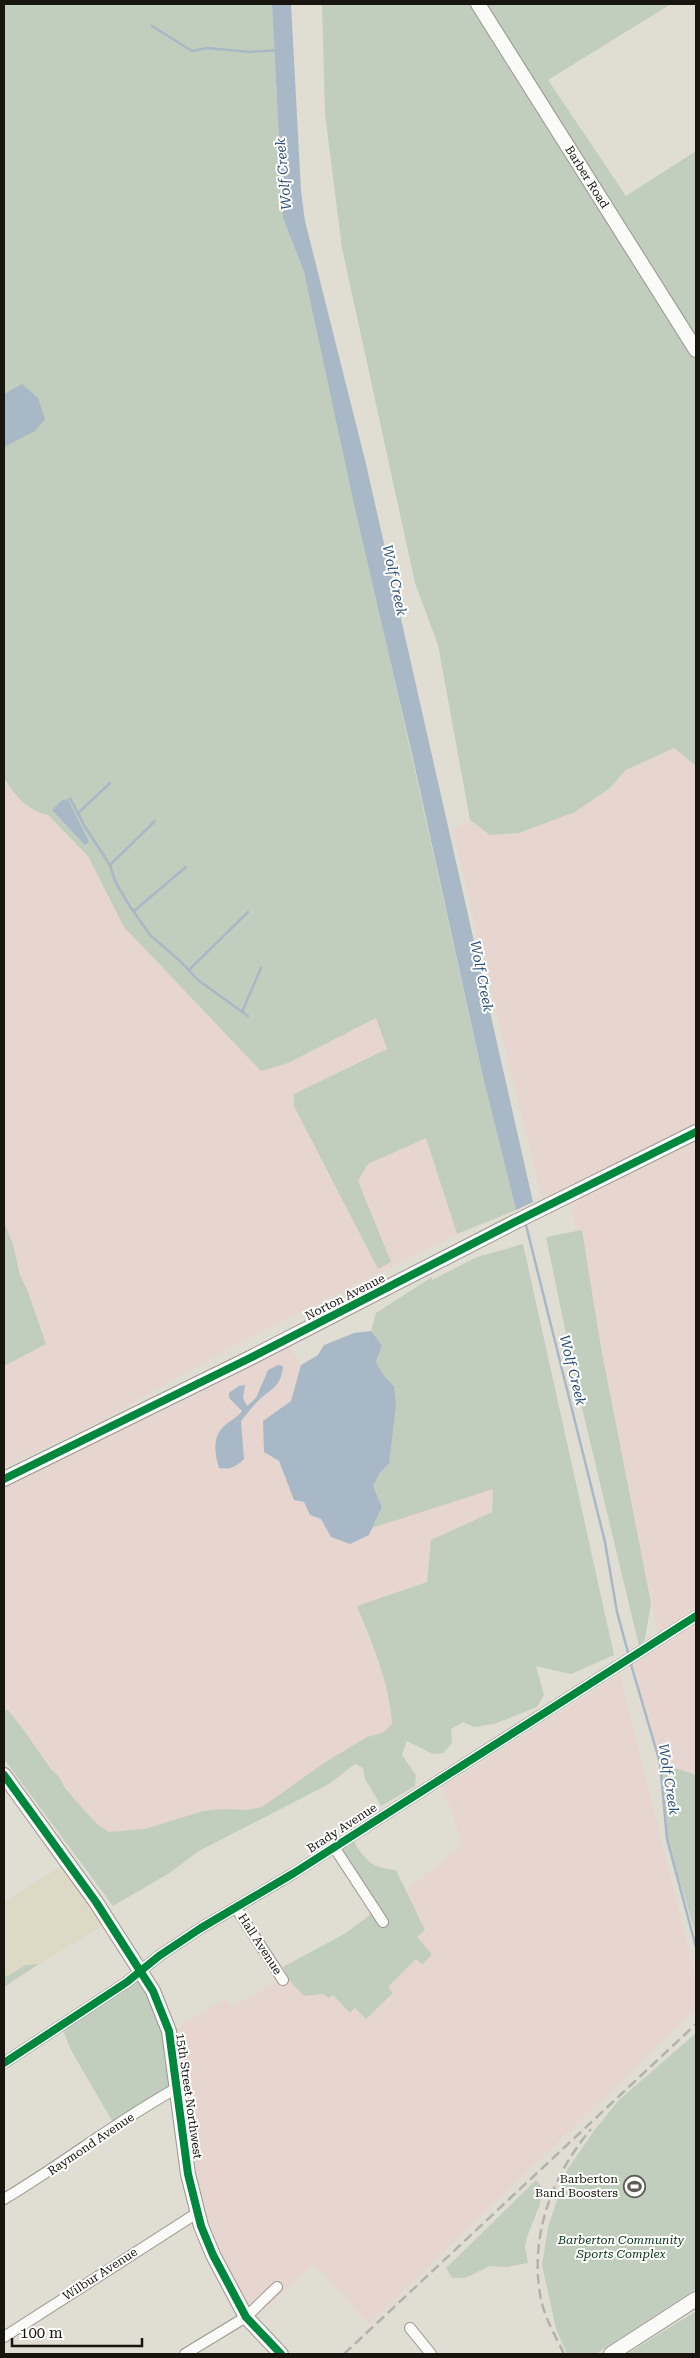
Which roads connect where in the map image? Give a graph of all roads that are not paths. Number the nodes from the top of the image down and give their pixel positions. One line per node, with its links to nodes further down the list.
1 (478, 4): 2 (main road, Barber Road)
2 (696, 350)
3 (696, 1132): 4 (main road, Norton Avenue)
4 (4, 1479)
5 (696, 1616): 7 (street, Brady Avenue)
6 (4, 1775): 10 (main road, 15th Street Northwest)
7 (334, 1847): 8 (street, Brady Avenue); 9 (street)
8 (236, 1908): 10 (street, Brady Avenue); 11 (street, Hall Avenue)
9 (383, 1922)
10 (142, 1970): 12 (street, Brady Avenue); 13 (main road, 15th Street Northwest)
11 (283, 1980)
12 (4, 2063)
13 (177, 2088): 14 (street, Raymond Avenue); 15 (main road, 15th Street Northwest)
14 (4, 2199)
15 (197, 2213): 18 (main road, 15th Street Northwest); 20 (street, Wilbur Avenue)
16 (277, 2288): 18 (street)
17 (696, 2299): 24 (main road)
18 (246, 2317): 21 (street); 22 (main road, 15th Street Northwest)
19 (410, 2328): 23 (street)
20 (4, 2337)
21 (185, 2354)
22 (281, 2354)
23 (430, 2354)
24 (611, 2354)

